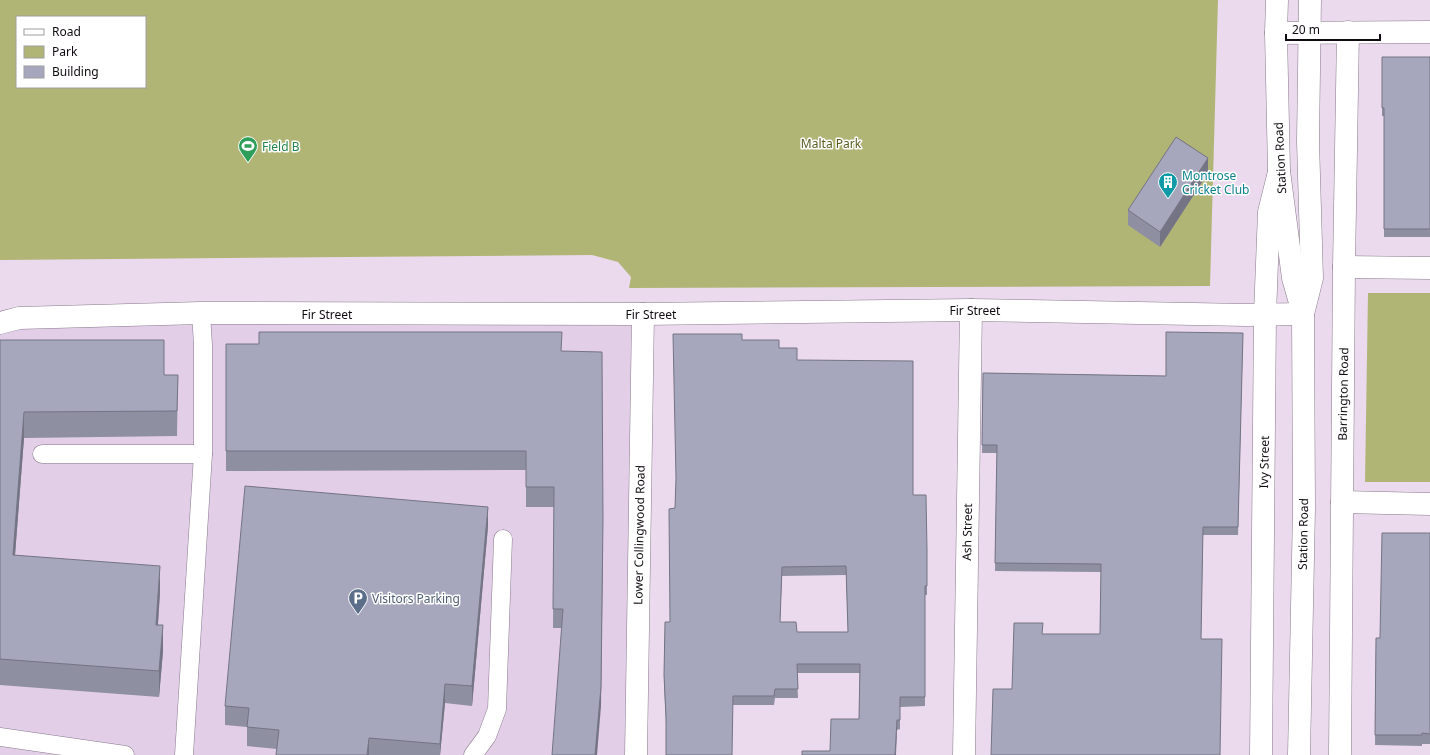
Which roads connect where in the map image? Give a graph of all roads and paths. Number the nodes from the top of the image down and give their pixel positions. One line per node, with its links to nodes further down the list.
1 (1278, 0): 5 (street, Station Road)
2 (1310, 0): 6 (street, Station Road)
3 (1348, 32): 4 (street); 6 (street); 8 (street, Barrington Road)
4 (1430, 32)
5 (1276, 33): 6 (street); 7 (street, Station Road)
6 (1309, 33): 14 (street, Station Road)
7 (1279, 171): 13 (street, Ivy Street); 14 (street, Station Road)
8 (1344, 267): 9 (street); 18 (street, Barrington Road)
9 (1430, 268)
10 (971, 310): 12 (street, Fir Street); 13 (street, Fir Street); 26 (street, Ash Street)
11 (201, 313): 12 (street, Fir Street); 15 (street, Fir Street); 17 (lane)
12 (643, 314): 25 (street, Lower Collingwood Road)
13 (1265, 314): 14 (street, Fir Street); 27 (street, Ivy Street)
14 (1303, 314): 28 (street, Station Road)
15 (0, 323)
16 (42, 454): 17 (lane)
17 (203, 454): 23 (lane)
18 (1342, 502): 19 (street); 29 (street, Barrington Road)
19 (1430, 504)
20 (503, 539): 24 (lane)
21 (0, 736): 22 (lane)
22 (126, 755)
23 (184, 755)
24 (473, 755)
25 (636, 755)
26 (964, 755)
27 (1261, 755)
28 (1299, 755)
29 (1340, 755)

